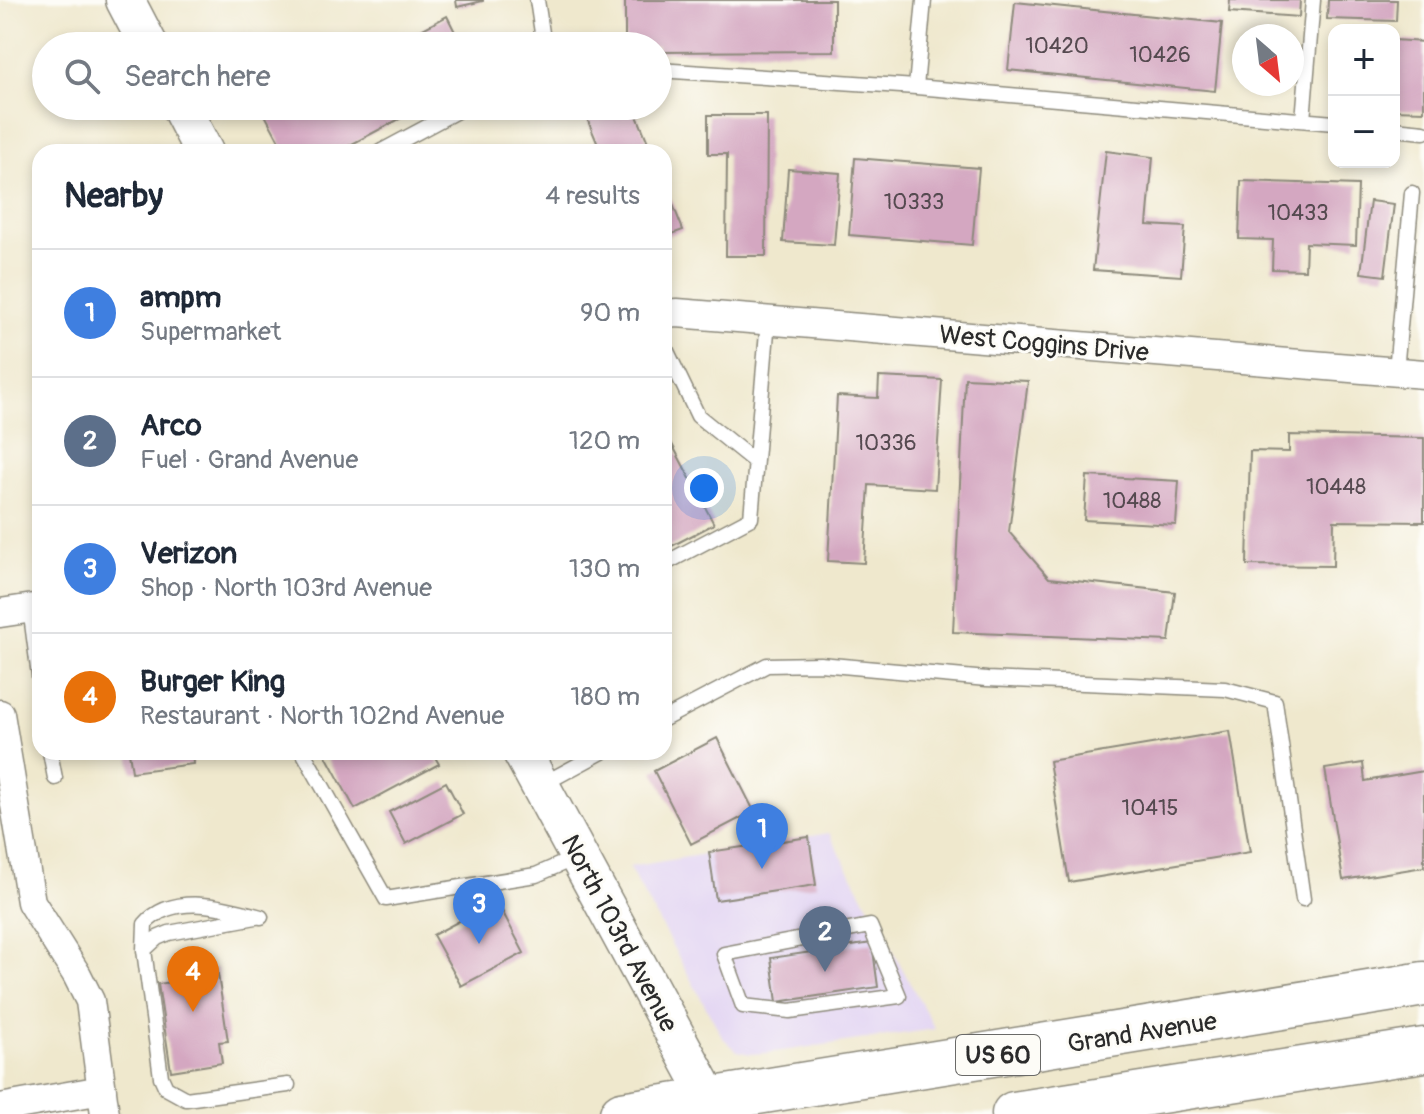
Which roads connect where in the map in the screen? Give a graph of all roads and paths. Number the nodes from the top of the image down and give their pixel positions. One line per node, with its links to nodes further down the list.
1 (125, 0): 5 (street)
2 (537, 0): 6 (lane)
3 (924, 0): 8 (lane)
4 (1313, 0): 11 (lane)
5 (142, 32)
6 (542, 32)
7 (672, 71): 8 (lane)
8 (916, 87): 11 (lane)
9 (187, 120): 15 (street)
10 (440, 120): 16 (lane)
11 (1303, 120): 12 (lane)
12 (1328, 122)
13 (1400, 130): 14 (lane)
14 (1424, 132)
15 (200, 144)
16 (395, 144)
17 (1412, 193): 21 (lane)
18 (672, 313): 19 (street, West Coggins Drive)
19 (768, 320): 21 (street, West Coggins Drive); 23 (lane)
20 (672, 362): 23 (lane)
21 (1396, 371): 22 (street, West Coggins Drive)
22 (1424, 374)
23 (755, 462): 24 (lane)
24 (672, 560)
25 (32, 608): 26 (street)
26 (0, 613)
27 (0, 714): 42 (street)
28 (672, 715): 36 (lane)
29 (52, 760): 33 (lane)
30 (308, 760): 35 (lane)
31 (526, 760): 34 (street, North 103rd Avenue)
32 (587, 760): 34 (lane)
33 (55, 778)
34 (540, 785): 35 (street, North 103rd Avenue)
35 (579, 856): 44 (street, North 103rd Avenue)
36 (1303, 899)
37 (144, 950): 37 (lane); 41 (lane)
38 (1424, 984): 44 (highway, Grand Avenue / US 60)
39 (899, 996): 39 (lane)
40 (1424, 1050): 46 (highway, US 60)
41 (288, 1085)
42 (103, 1102): 43 (street)
43 (0, 1108)
44 (714, 1108): 45 (highway, Grand Avenue / US 60)
45 (622, 1114)
46 (1014, 1114)

